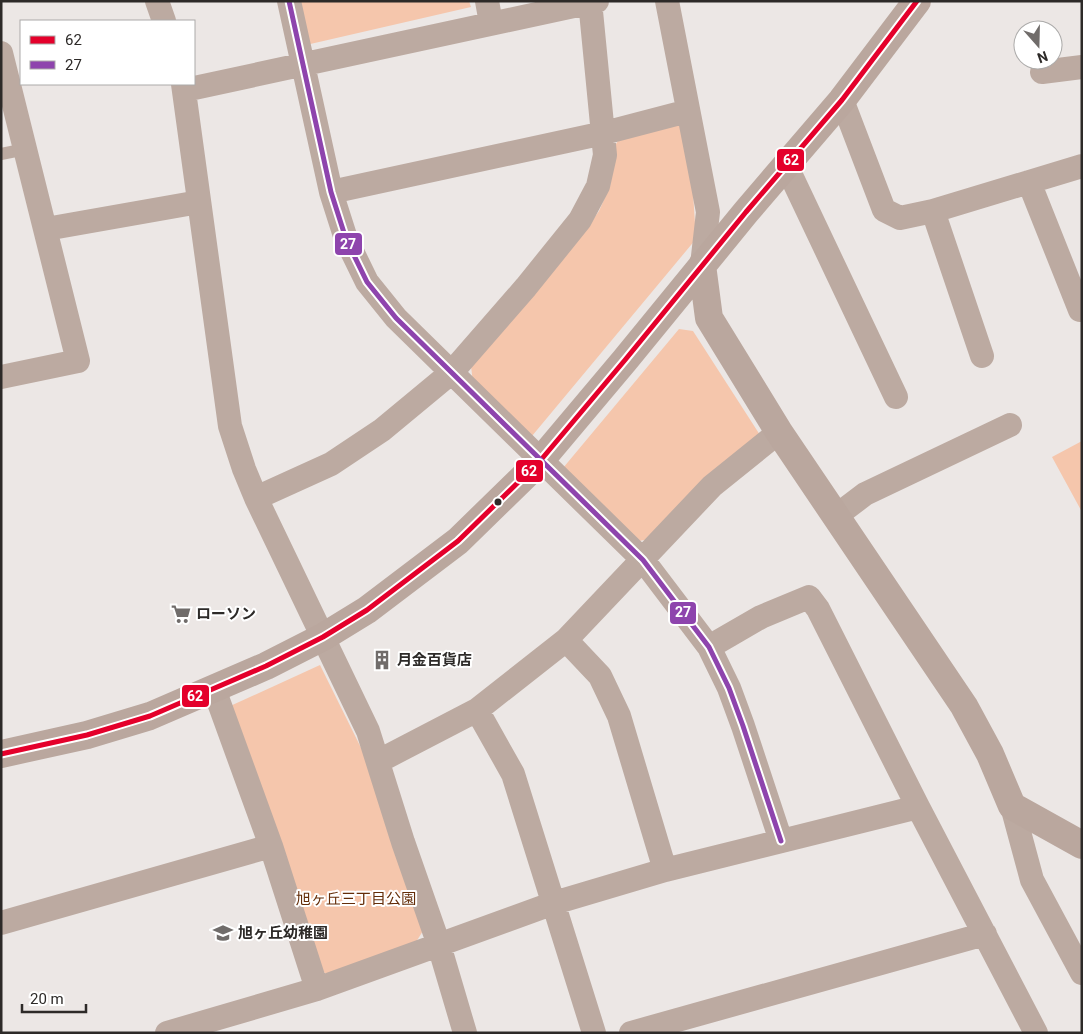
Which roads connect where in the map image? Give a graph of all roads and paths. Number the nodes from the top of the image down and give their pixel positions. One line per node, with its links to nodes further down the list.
1 (157, 1): 7 (street)
2 (288, 1): 9 (street)
3 (666, 1): 16 (street)
4 (917, 1): 14 (street)
5 (592, 2): 6 (street); 17 (street)
6 (489, 12): 9 (street)
7 (164, 20)
8 (1, 53): 15 (street)
9 (304, 64): 12 (street); 23 (street)
10 (1082, 67): 11 (street)
11 (1042, 72)
12 (195, 85)
13 (184, 87): 24 (street)
14 (842, 100): 20 (street); 25 (street)
15 (8, 109): 18 (street)
16 (688, 111): 17 (street); 27 (street)
17 (604, 132): 23 (street); 30 (street)
18 (26, 149): 19 (lane); 26 (street)
19 (1, 154)
20 (786, 165): 27 (street); 32 (street)
21 (1082, 166): 22 (street)
22 (1029, 182): 25 (street); 28 (street)
23 (331, 192): 30 (street)
24 (199, 202): 26 (street); 36 (street)
25 (933, 211): 29 (street)
26 (46, 229): 31 (street)
27 (702, 265): 34 (street); 35 (street)
28 (1080, 310)
29 (982, 356)
30 (452, 372): 35 (street); 36 (street)
31 (1, 376)
32 (896, 398)
33 (1010, 425): 37 (street)
34 (779, 432): 37 (street); 38 (street)
35 (540, 461): 38 (street); 39 (street)
36 (256, 498): 39 (street)
37 (836, 516): 47 (street)
38 (643, 560): 40 (street); 41 (street)
39 (323, 637): 42 (street); 45 (street)
40 (566, 640): 43 (street); 51 (street)
41 (709, 647): 46 (street); 48 (street)
42 (214, 690): 44 (street); 50 (street)
43 (477, 710): 45 (street); 52 (street)
44 (1, 754)
45 (379, 762): 55 (street)
46 (918, 806): 48 (street); 54 (street)
47 (1012, 806): 49 (street); 56 (street)
48 (782, 841): 51 (street)
49 (1082, 845)
50 (271, 846): 53 (street); 57 (street)
51 (665, 870): 52 (street)
52 (554, 903): 55 (street); 60 (street)
53 (1, 923)
54 (985, 934): 61 (street); 62 (street)
55 (439, 945): 57 (street); 59 (street)
56 (1082, 973)
57 (317, 989): 58 (street)
58 (167, 1033)
59 (465, 1033)
60 (594, 1033)
61 (631, 1033)
62 (1036, 1033)

